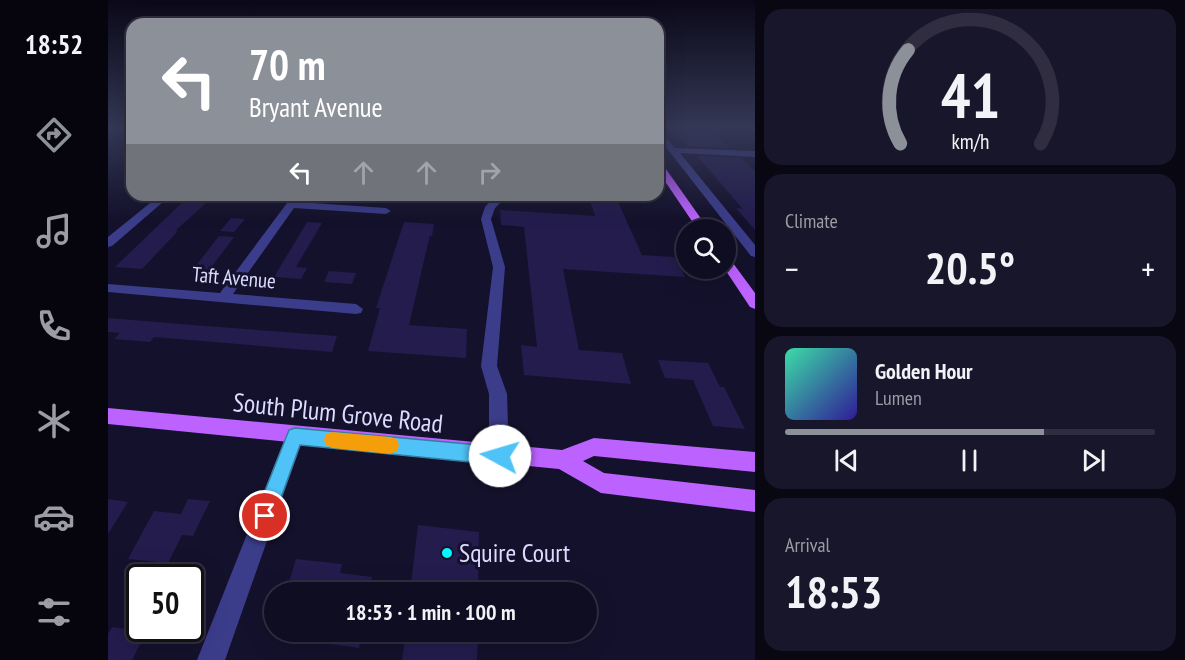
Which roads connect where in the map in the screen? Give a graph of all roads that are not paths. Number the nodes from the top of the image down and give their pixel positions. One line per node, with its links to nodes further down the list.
1 (682, 159): 10 (street)
2 (664, 178): 8 (main road)
3 (159, 201): 9 (street)
4 (293, 201): 13 (street)
5 (302, 201): 7 (street)
6 (496, 201): 18 (street)
7 (386, 211)
8 (695, 219)
9 (108, 243)
10 (754, 253)
11 (736, 277): 14 (main road)
12 (108, 288): 13 (street, Taft Avenue)
13 (224, 298): 15 (street, Taft Avenue)
14 (754, 304)
15 (356, 309)
16 (108, 416): 17 (main road, South Plum Grove Road)
17 (295, 436): 18 (main road, South Plum Grove Road); 22 (street)
18 (500, 456): 19 (main road, South Plum Grove Road)
19 (562, 460): 20 (main road, South Plum Grove Road); 21 (main road, South Plum Grove Road)
20 (754, 462)
21 (754, 501)
22 (211, 660)

